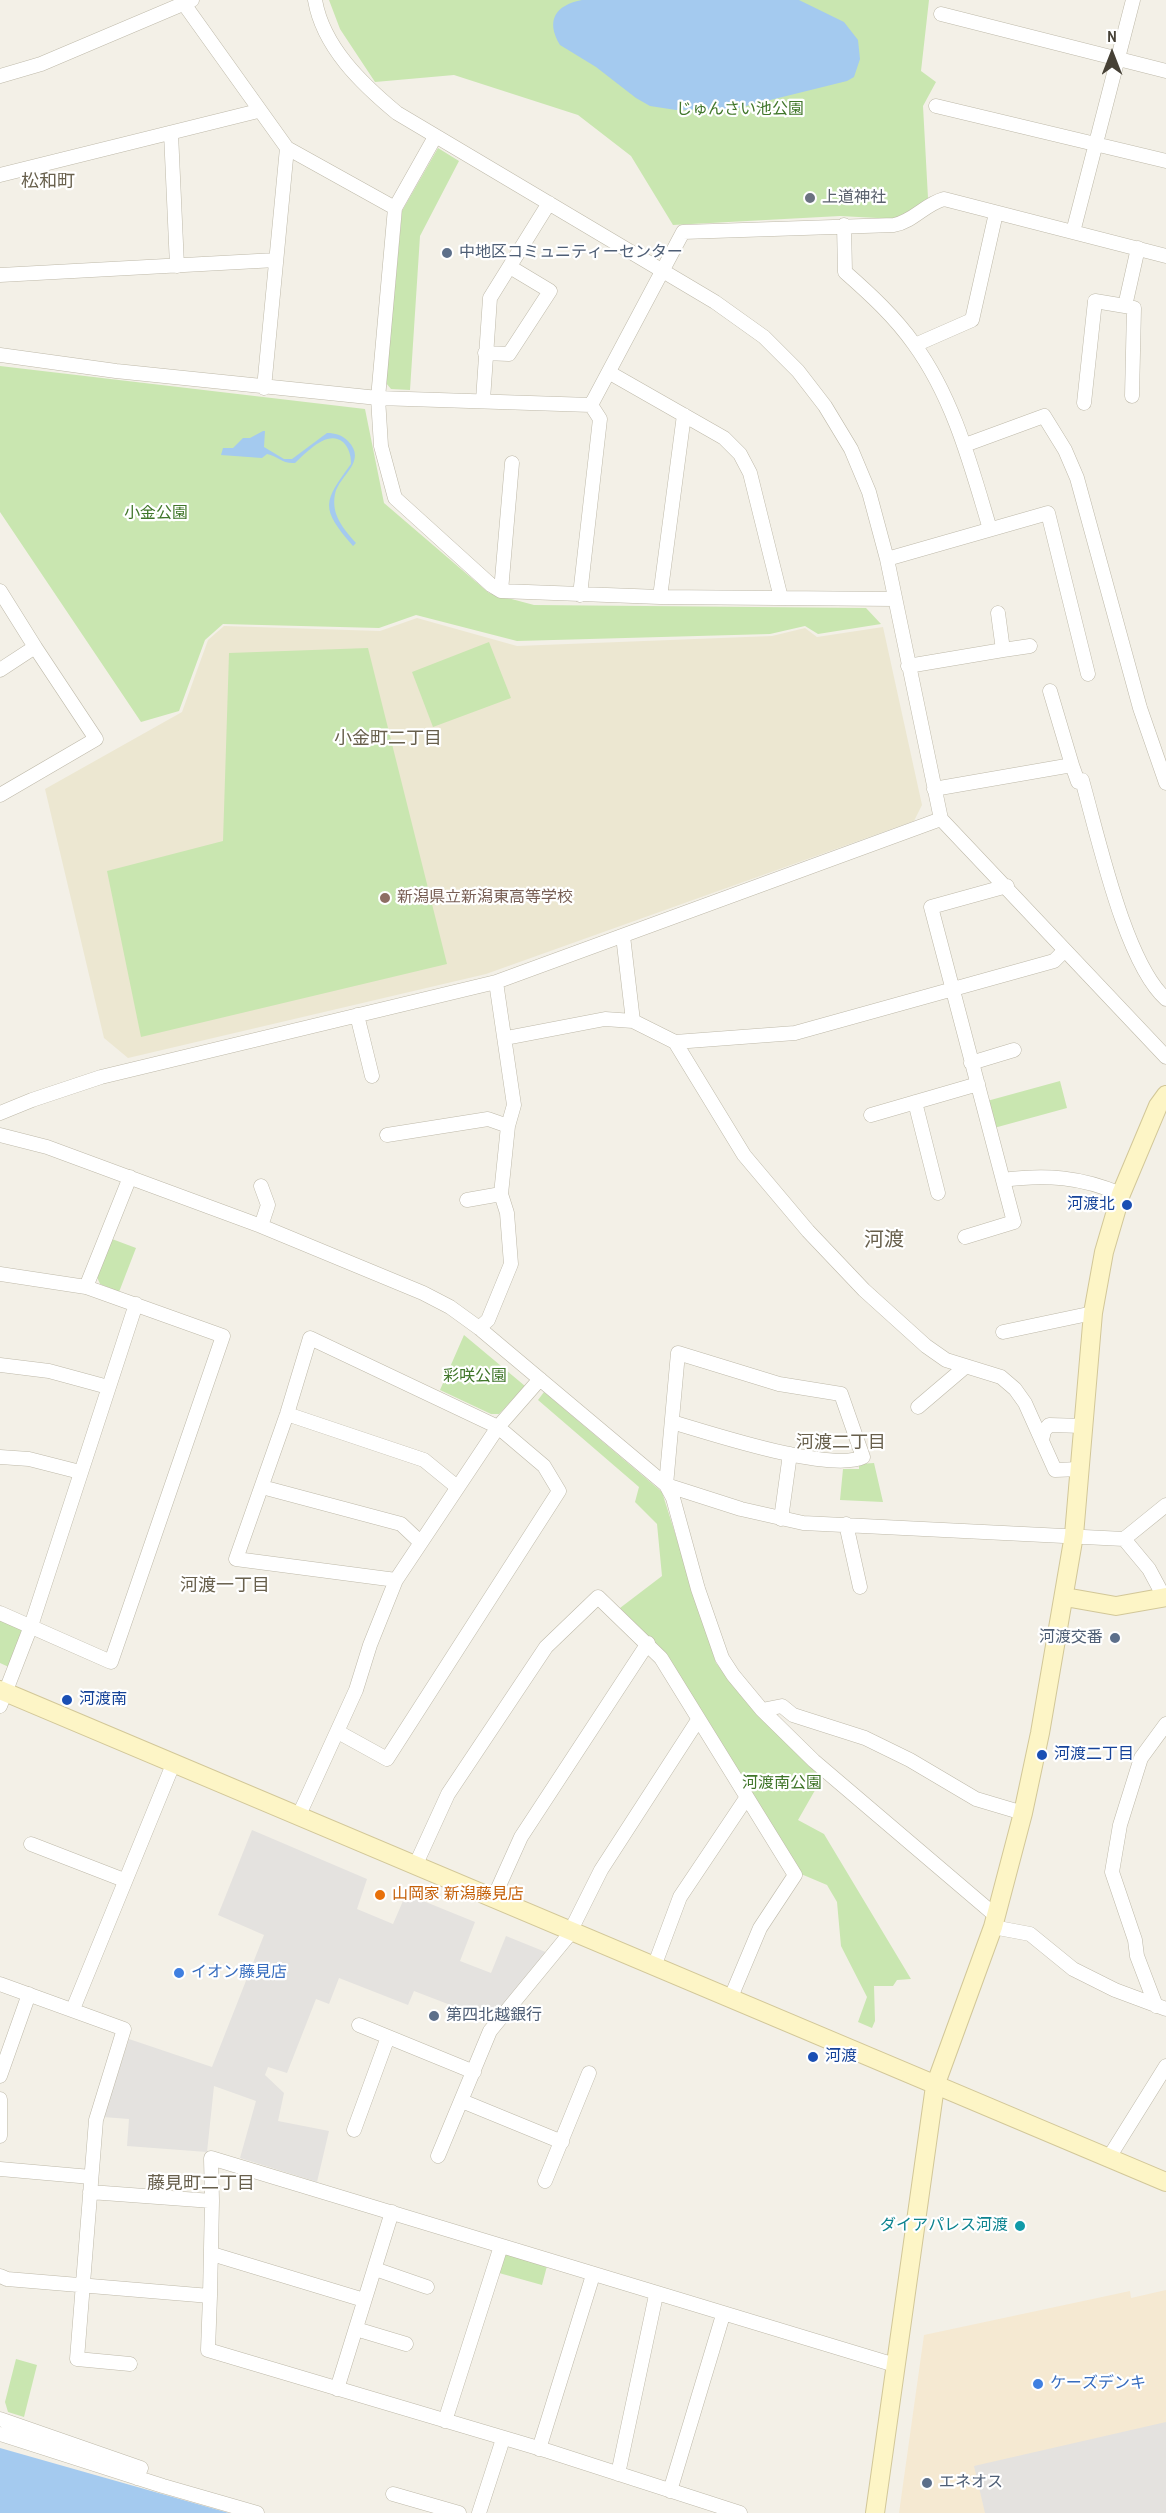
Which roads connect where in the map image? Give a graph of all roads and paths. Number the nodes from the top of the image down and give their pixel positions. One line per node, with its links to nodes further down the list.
1 (315, 0): 11 (street)
2 (1133, 0): 5 (street)
3 (188, 2): 7 (street); 9 (street)
4 (941, 14): 5 (street)
5 (1117, 58): 6 (street); 12 (street)
6 (1166, 71)
7 (0, 76)
8 (936, 106): 12 (street)
9 (258, 111): 10 (street); 13 (street)
10 (171, 133): 15 (street); 24 (street)
11 (435, 137): 16 (street); 17 (street)
12 (1095, 146): 14 (street); 20 (street)
13 (286, 148): 17 (street); 23 (street)
14 (1166, 161)
15 (0, 175)
16 (549, 204): 25 (street); 26 (street)
17 (395, 208): 35 (street)
18 (996, 213): 19 (street); 20 (street); 29 (street)
19 (844, 225): 26 (street); 29 (street)
20 (1073, 232): 21 (street)
21 (1138, 248): 22 (street); 28 (street)
22 (1166, 256)
23 (276, 260): 24 (street); 33 (street)
24 (177, 266): 27 (street)
25 (510, 267): 30 (street); 30 (street)
26 (662, 271): 32 (street); 43 (street)
27 (0, 275)
28 (1125, 306): 34 (street); 37 (street)
29 (915, 345): 40 (street)
30 (485, 353): 36 (street)
31 (0, 355): 33 (street)
32 (610, 373): 38 (street); 39 (street)
33 (264, 388): 35 (street)
34 (1132, 396)
35 (378, 398): 36 (street); 45 (street)
36 (483, 400): 38 (street)
37 (1084, 403)
38 (591, 405): 46 (street)
39 (684, 415): 47 (street); 48 (street)
40 (965, 445): 42 (street); 59 (street)
41 (512, 463): 45 (street)
42 (990, 530): 43 (street); 56 (street)
43 (887, 559): 49 (street)
44 (0, 591): 52 (street)
45 (501, 591): 46 (street)
46 (580, 595): 47 (street)
47 (660, 597): 48 (street)
48 (781, 598): 49 (street)
49 (894, 599): 54 (street)
50 (998, 613): 53 (street)
51 (1030, 646): 53 (street)
52 (35, 647): 55 (street); 61 (street)
53 (1003, 650): 54 (street)
54 (908, 666): 60 (street)
55 (0, 670)
56 (1088, 674)
57 (1050, 691): 58 (street)
58 (1072, 765): 60 (street); 68 (street)
59 (1166, 783)
60 (934, 789): 62 (street)
61 (0, 795)
62 (941, 819): 63 (street); 64 (street)
63 (1007, 886): 65 (street); 67 (street)
64 (623, 936): 66 (street); 70 (street)
65 (1064, 951): 67 (street); 74 (street)
66 (496, 981): 69 (street); 71 (street)
67 (951, 991): 72 (street); 75 (street)
68 (1166, 999)
69 (357, 1015): 76 (street); 80 (street)
70 (633, 1020): 71 (street); 72 (street)
71 (506, 1038): 82 (street)
72 (675, 1042): 101 (street)
73 (1014, 1050): 75 (street)
74 (1166, 1058)
75 (971, 1063): 77 (street)
76 (372, 1076)
77 (978, 1084): 79 (street); 86 (street)
78 (1166, 1095): 90 (street)
79 (915, 1102): 81 (street); 88 (street)
80 (0, 1113)
81 (871, 1115)
82 (508, 1126): 84 (street); 89 (street)
83 (0, 1135): 85 (street)
84 (387, 1135)
85 (130, 1177): 92 (street); 95 (street)
86 (1003, 1180): 90 (street); 93 (street)
87 (261, 1186): 92 (street)
88 (938, 1193)
89 (501, 1194): 91 (street); 98 (street)
90 (1121, 1194): 97 (street)
91 (466, 1200)
92 (261, 1226): 98 (street)
93 (965, 1237)
94 (0, 1274): 95 (street)
95 (86, 1287): 96 (street)
96 (136, 1304): 103 (street); 128 (street)
97 (1093, 1313): 99 (street); 107 (street)
98 (479, 1328): 102 (street)
99 (1004, 1332)
100 (0, 1365): 103 (street)
101 (965, 1367): 104 (street); 109 (street)
102 (540, 1378): 108 (street); 114 (street)
103 (108, 1387): 113 (street)
104 (918, 1407)
105 (287, 1414): 108 (street); 115 (street); 116 (street)
106 (672, 1422): 110 (street); 110 (street); 114 (street)
107 (1084, 1426): 109 (street); 112 (street)
108 (498, 1428): 116 (street); 134 (street)
109 (1042, 1440): 112 (street)
110 (790, 1454): 118 (street)
111 (0, 1457): 113 (street)
112 (1080, 1469): 120 (street)
113 (80, 1472): 128 (street)
114 (666, 1485): 118 (street); 131 (street)
115 (262, 1487): 122 (street); 123 (street)
116 (457, 1487): 122 (street)
117 (1166, 1505): 121 (street)
118 (781, 1519): 119 (street)
119 (846, 1524): 120 (street); 124 (street)
120 (1074, 1535): 121 (street); 125 (street)
121 (1124, 1539): 126 (street)
122 (419, 1541): 123 (street)
123 (396, 1580): 134 (street)
124 (860, 1587)
125 (1065, 1597): 126 (street); 137 (street)
126 (1165, 1597)
127 (0, 1613): 128 (street)
128 (31, 1626): 130 (street)
129 (648, 1643): 132 (street); 140 (street); 142 (street)
130 (2, 1696): 135 (street)
131 (762, 1710): 137 (street); 143 (street)
132 (698, 1720): 136 (street); 144 (street)
133 (1166, 1724): 149 (street)
134 (338, 1732): 138 (street)
135 (174, 1762): 138 (street); 141 (street)
136 (747, 1797): 145 (street); 148 (street)
137 (1023, 1813): 143 (street)
138 (299, 1815): 140 (street)
139 (31, 1844): 141 (street)
140 (416, 1864): 142 (street)
141 (124, 1880): 150 (street)
142 (494, 1897): 144 (street)
143 (994, 1922): 149 (street); 157 (street)
144 (572, 1930): 145 (street); 153 (street)
145 (655, 1964): 148 (street)
146 (0, 1984): 147 (street)
147 (29, 1994): 150 (street); 155 (street)
148 (731, 1997): 157 (street)
149 (1161, 2008)
150 (73, 2010): 166 (street)
151 (358, 2025): 152 (street)
152 (388, 2037): 153 (street); 160 (street)
153 (474, 2072): 159 (street)
154 (589, 2073): 162 (street)
155 (0, 2076)
156 (1164, 2077): 164 (street)
157 (935, 2086): 164 (street); 186 (street)
158 (0, 2099): 161 (street)
159 (462, 2101): 162 (street); 163 (street)
160 (354, 2130)
161 (0, 2136)
162 (562, 2142): 167 (street)
163 (438, 2156)
164 (1108, 2158): 168 (street)
165 (0, 2169): 166 (street)
166 (91, 2177): 169 (street)
167 (545, 2181)
168 (1166, 2182)
169 (90, 2192): 170 (street); 177 (street)
170 (212, 2201): 171 (street); 173 (street)
171 (392, 2212): 172 (street); 174 (street)
172 (501, 2246): 175 (street); 189 (street)
173 (212, 2254): 180 (street); 181 (street)
174 (375, 2269): 178 (street); 181 (street)
175 (593, 2275): 179 (street); 192 (street)
176 (0, 2276): 177 (street)
177 (82, 2286): 180 (street); 185 (street)
178 (427, 2287)
179 (656, 2295): 182 (street); 193 (street)
180 (210, 2296): 187 (street)
181 (364, 2300): 183 (street)
182 (723, 2315): 186 (street); 195 (street)
183 (356, 2329): 184 (street); 187 (street)
184 (406, 2344)
185 (130, 2364)
186 (895, 2365): 201 (street)
187 (337, 2389): 189 (street)
188 (0, 2419): 194 (street)
189 (445, 2421): 191 (street)
190 (0, 2434): 194 (street)
191 (503, 2439): 192 (street); 199 (street)
192 (539, 2449): 193 (street)
193 (618, 2474): 195 (street)
194 (137, 2478): 197 (street)
195 (669, 2491): 200 (street)
196 (393, 2494): 198 (street)
197 (257, 2513)
198 (459, 2513)
199 (479, 2513)
200 (740, 2513)
201 (875, 2513)

